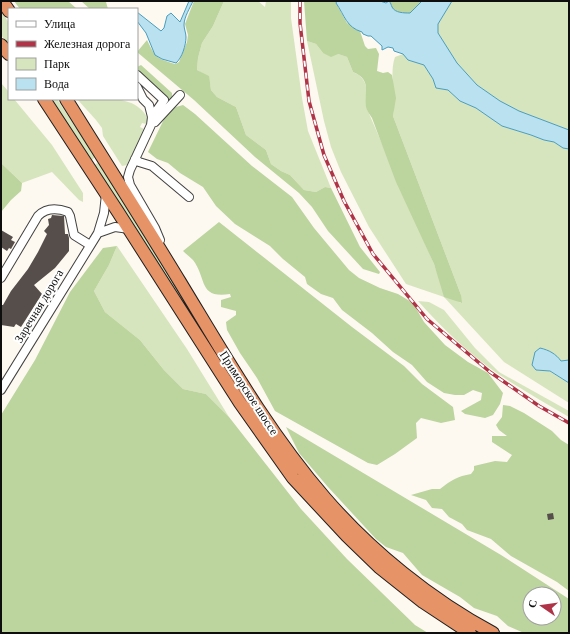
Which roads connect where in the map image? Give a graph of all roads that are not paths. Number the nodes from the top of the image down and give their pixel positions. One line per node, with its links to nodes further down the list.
1 (1, 45): 2 (highway)
2 (8, 53)
3 (138, 76): 8 (street)
4 (180, 95): 8 (street)
5 (140, 99): 8 (street)
6 (45, 100): 10 (highway, Приморское шоссе)
7 (67, 100): 15 (highway, Приморское шоссе)
8 (152, 121): 9 (street)
9 (135, 159): 11 (street); 15 (street)
10 (106, 194): 12 (highway, Приморское шоссе); 13 (street, Заречная дорога)
11 (189, 197)
12 (128, 229): 13 (street); 18 (highway, Приморское шоссе)
13 (98, 233): 14 (street, Заречная дорога)
14 (90, 245): 16 (street); 19 (street, Заречная дорога)
15 (174, 272): 17 (highway, Приморское шоссе)
16 (1, 278)
17 (227, 358): 18 (highway); 21 (highway, Приморское шоссе)
18 (216, 365): 20 (highway, Приморское шоссе)
19 (1, 390)
20 (470, 633)
21 (493, 633)

